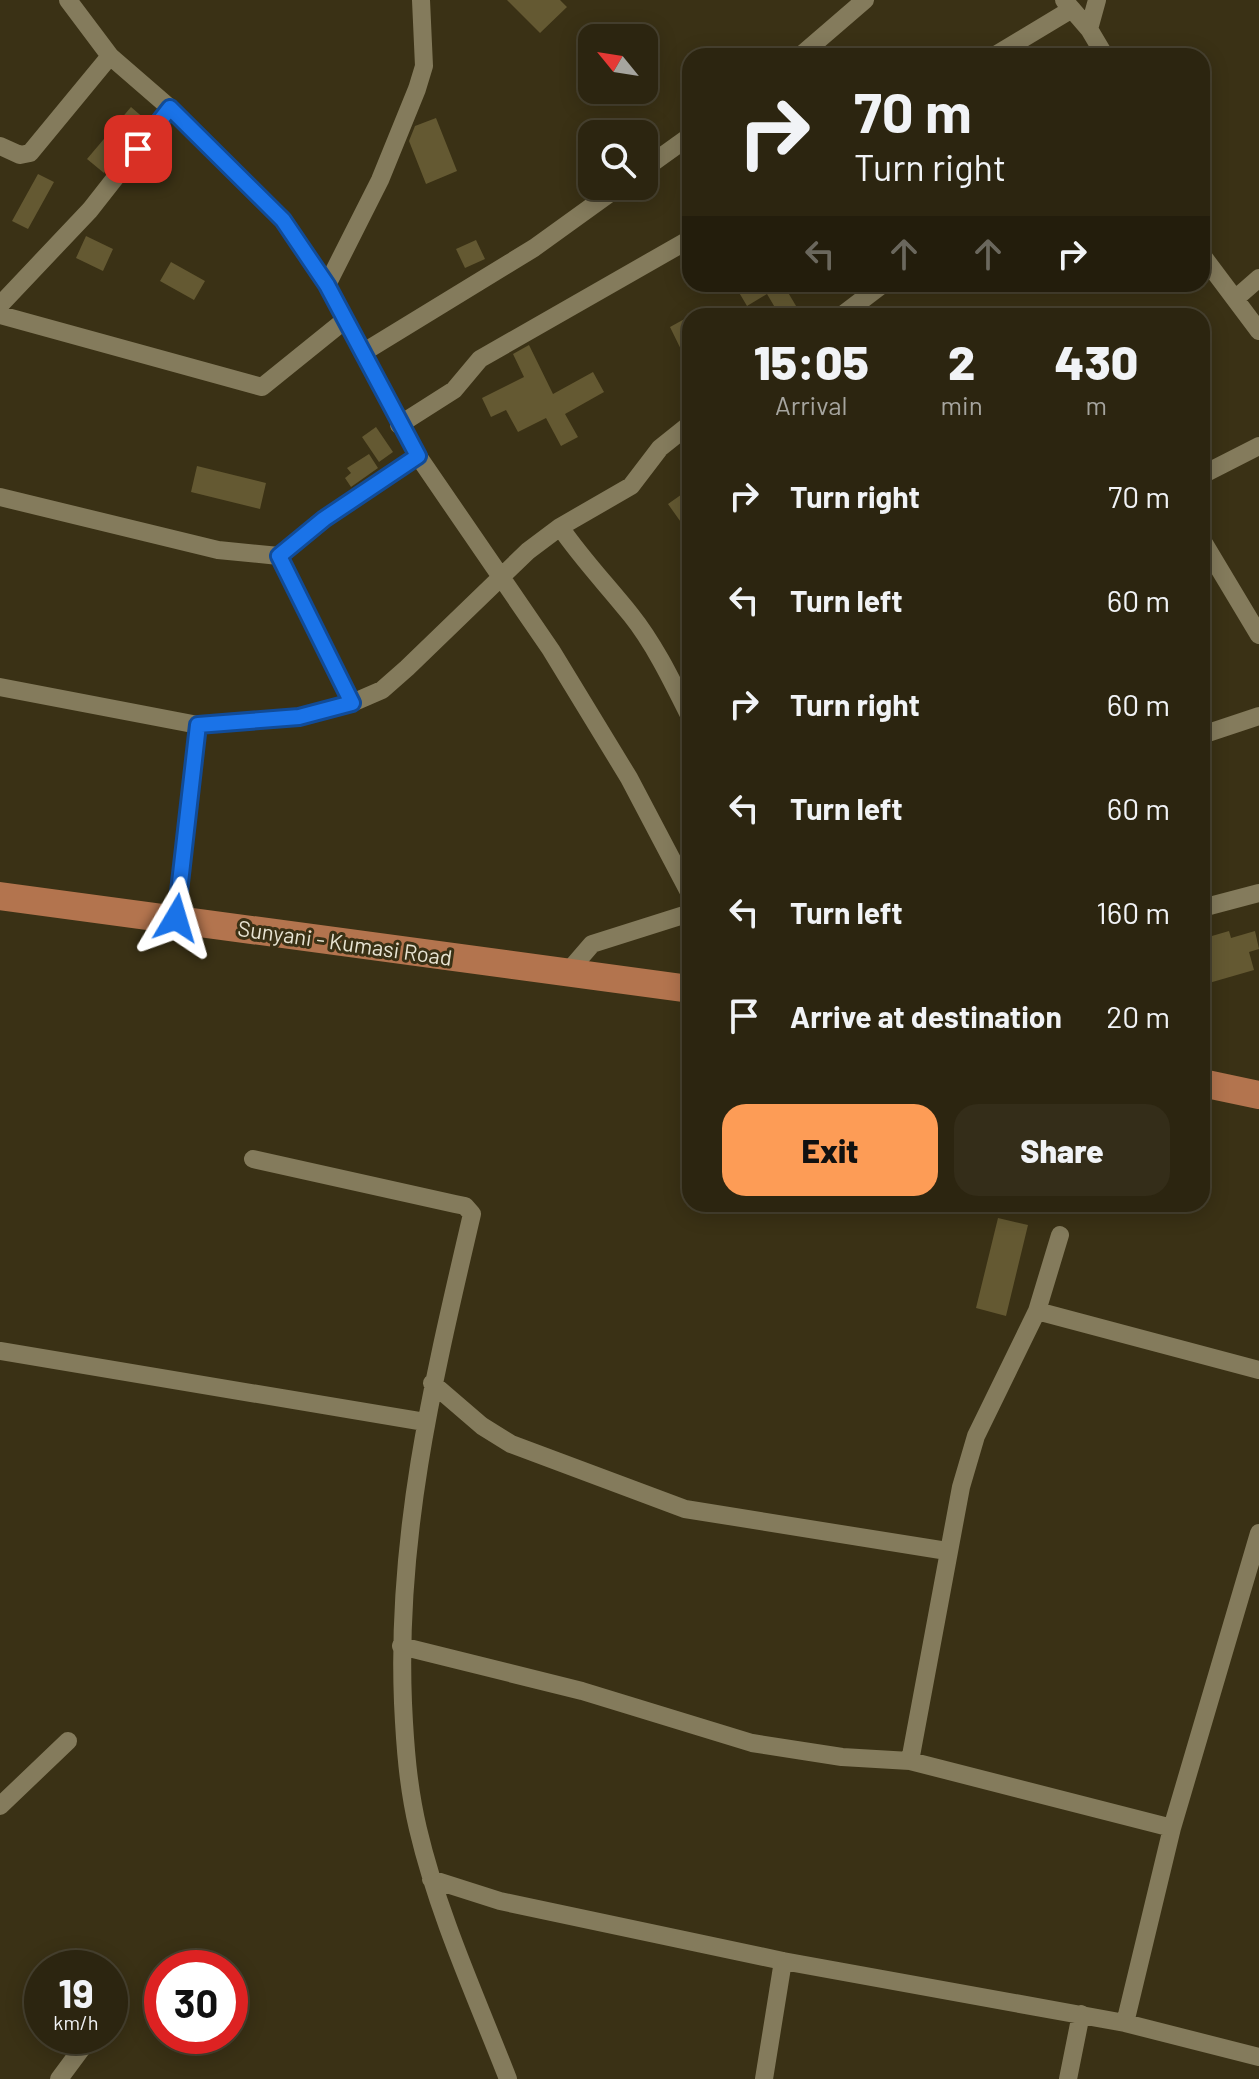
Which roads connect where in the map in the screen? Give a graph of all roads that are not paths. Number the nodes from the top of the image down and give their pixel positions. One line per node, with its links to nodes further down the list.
1 (68, 0): 10 (street)
2 (421, 0): 19 (street)
3 (865, 0): 7 (street)
4 (1097, 0): 6 (street)
5 (1068, 4): 6 (street); 8 (street)
6 (1089, 29): 9 (street)
7 (809, 48)
8 (1005, 48)
9 (1100, 48)
10 (110, 56): 11 (street); 13 (street)
11 (170, 108): 19 (street); 22 (street)
12 (682, 142): 14 (street)
13 (0, 146)
14 (658, 159)
15 (601, 200): 27 (street)
16 (682, 244): 28 (street)
17 (1210, 266): 21 (street)
18 (1259, 278): 21 (street)
19 (327, 285): 25 (street)
20 (872, 292): 23 (street)
21 (1235, 299): 26 (street)
22 (0, 305)
23 (852, 308)
24 (0, 315): 25 (street)
25 (345, 320): 27 (street)
26 (1259, 331)
27 (364, 352): 28 (street)
28 (399, 425): 31 (street)
29 (682, 430): 34 (street)
30 (1259, 446): 32 (street)
31 (418, 456): 36 (street); 37 (street)
32 (1210, 471)
33 (0, 497): 36 (street)
34 (560, 527): 37 (street); 40 (street)
35 (1210, 553): 38 (street)
36 (279, 556): 41 (street)
37 (502, 576): 41 (street); 45 (street)
38 (1259, 635)
39 (0, 687): 43 (street)
40 (682, 701)
41 (352, 703): 43 (street)
42 (1259, 716): 44 (street)
43 (198, 725): 50 (street)
44 (1210, 732)
45 (682, 879)
46 (1259, 893): 48 (street)
47 (0, 896): 50 (main road, Sunyani - Kumasi Road)
48 (1210, 906)
49 (682, 916): 51 (street)
50 (176, 918): 51 (main road, Sunyani - Kumasi Road)
51 (567, 973): 52 (main road, Sunyani - Kumasi Road)
52 (682, 988)
53 (1210, 1085): 54 (main road)
54 (1259, 1095)
55 (253, 1159): 60 (street)
56 (1060, 1235): 57 (street)
57 (1037, 1311): 59 (street); 63 (street)
58 (0, 1351): 61 (street)
59 (1259, 1370)
60 (432, 1383): 61 (street); 63 (street)
61 (425, 1422): 64 (street)
62 (1259, 1533): 68 (street)
63 (947, 1551): 66 (street)
64 (401, 1646): 66 (street); 69 (street)
65 (68, 1741): 67 (street)
66 (910, 1761): 68 (street)
67 (0, 1806)
68 (1172, 1828): 72 (street)
69 (431, 1879): 70 (street); 76 (street)
70 (783, 1961): 71 (street); 77 (street)
71 (1081, 2014): 72 (street); 78 (street)
72 (1125, 2023): 74 (street)
73 (78, 2054): 75 (street)
74 (1259, 2057)
75 (59, 2079)
76 (508, 2079)
77 (764, 2079)
78 (1068, 2079)

